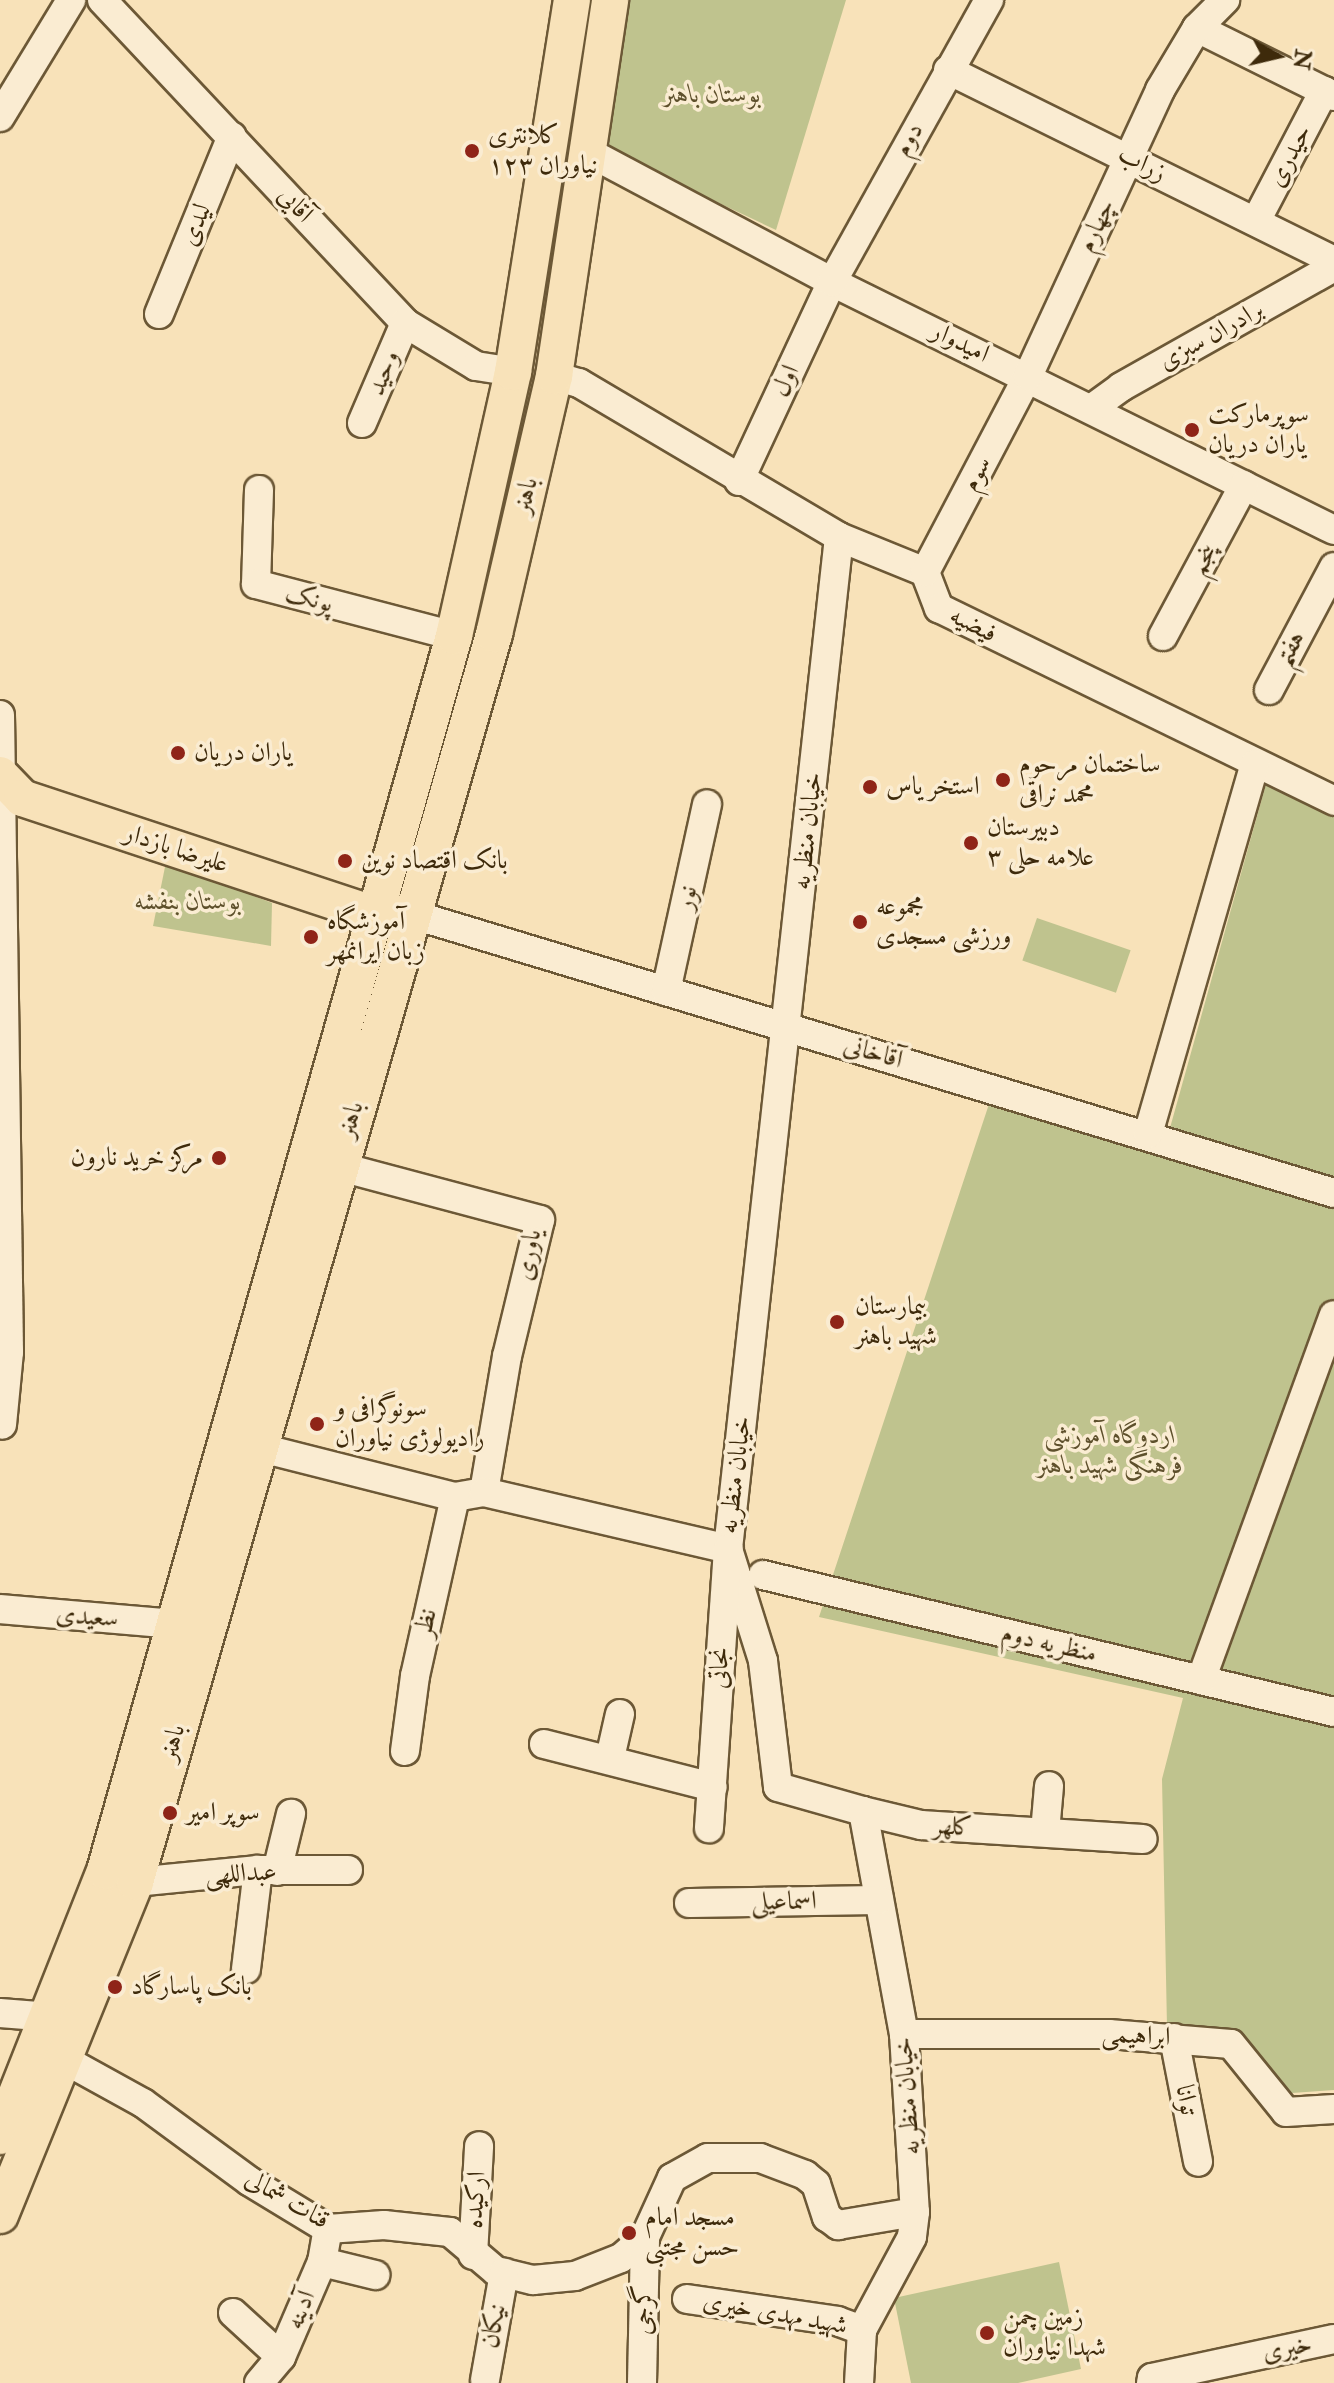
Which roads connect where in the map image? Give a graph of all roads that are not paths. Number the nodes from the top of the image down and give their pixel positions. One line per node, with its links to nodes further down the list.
1 (71, 0): 10 (street)
2 (102, 0): 11 (street, آقایی)
3 (572, 0): 19 (main road, باهنر)
4 (610, 0): 12 (main road, باهنر)
5 (989, 0): 8 (street, دوم)
6 (1225, 0): 7 (street, چهارم)
7 (1197, 28): 9 (street); 13 (street, چهارم)
8 (948, 70): 13 (street, زراب); 16 (street, دوم)
9 (1329, 94): 14 (street, حیدری)
10 (0, 117)
11 (232, 136): 17 (street, لیدی); 18 (street, آقایی)
12 (588, 152): 16 (street, امیدوار); 20 (main road, باهنر)
13 (1129, 157): 14 (street, زراب); 21 (street, چهارم)
14 (1256, 221): 15 (street, زراب)
15 (1334, 264): 22 (street, برادران سبزی)
16 (832, 282): 21 (street, امیدوار); 24 (street, اول)
17 (159, 314)
18 (405, 323): 19 (street, آقایی); 23 (street, وحید)
19 (513, 372): 20 (main road); 31 (main road, باهنر)
20 (554, 376): 24 (street); 39 (main road, باهنر)
21 (1028, 376): 22 (street, امیدوار); 30 (street, سوم)
22 (1091, 409): 25 (street, امیدوار)
23 (362, 423)
24 (739, 481): 28 (street)
25 (1244, 485): 27 (street, امیدوار); 32 (street, پنجم)
26 (259, 490): 31 (street, پونک)
27 (1334, 530)
28 (839, 537): 30 (street); 41 (street, خیابان منظریه)
29 (1334, 567): 33 (street, هفتم)
30 (925, 572): 35 (street, فیضیه)
31 (454, 636): 39 (main road, باهنر)
32 (1163, 636)
33 (1269, 690)
34 (0, 715): 36 (street)
35 (1255, 764): 37 (street, فیضیه); 42 (street)
36 (2, 776): 39 (main road, علیرضا بازدار); 46 (street)
37 (1334, 801)
38 (707, 804): 40 (street, نور)
39 (391, 908): 40 (street, آقاخانی); 43 (main road, باهنر); 53 (main road, باهنر)
40 (666, 991): 41 (street, آقاخانی)
41 (788, 1028): 42 (street, آقاخانی); 50 (street, خیابان منظریه)
42 (1148, 1134): 44 (street, آقاخانی)
43 (337, 1166): 47 (main road, باهنر); 48 (street, یاوری)
44 (1334, 1193)
45 (1334, 1315): 54 (street)
46 (2, 1425)
47 (257, 1447): 49 (street); 69 (main road, باهنر)
48 (484, 1492): 49 (street); 50 (street)
49 (455, 1497): 58 (street, نظر)
50 (728, 1549): 61 (street, نجاتی); 62 (street, خیابان منظریه)
51 (763, 1575): 54 (street, منظریه دوم)
52 (0, 1609): 53 (street, سعیدی)
53 (175, 1624): 74 (main road, باهنر)
54 (1201, 1680): 55 (street, منظریه دوم)
55 (1334, 1712)
56 (620, 1714): 59 (street)
57 (544, 1744): 59 (street)
58 (405, 1751)
59 (610, 1758): 61 (street)
60 (1049, 1786): 65 (street)
61 (713, 1787): 64 (street, نجاتی)
62 (863, 1811): 65 (street, کلهر); 70 (street, خیابان منظریه)
63 (291, 1814): 68 (street)
64 (709, 1828)
65 (1045, 1832): 66 (street, کلهر)
66 (1143, 1839)
67 (348, 1870): 68 (street, عبداللهی)
68 (268, 1871): 69 (street, عبداللهی); 72 (street)
69 (135, 1882): 77 (main road, باهنر)
70 (879, 1900): 71 (street, اسماعیلی); 75 (street, خیابان منظریه)
71 (689, 1903)
72 (246, 1969)
73 (0, 2013): 74 (street)
74 (51, 2017): 79 (main road, باهنر)
75 (904, 2034): 76 (street, ابراهیمی); 82 (street, خیابان منظریه)
76 (1174, 2038): 78 (street, ابراهیمی); 81 (street, توانا)
77 (65, 2060): 83 (main road, باهنر); 84 (street, قنات شمالى)
78 (1334, 2109)
79 (0, 2136)
80 (479, 2146): 86 (street, ارکیده)
81 (1198, 2162)
82 (915, 2212): 85 (street, قنات شمالى); 92 (street, خیابان منظریه)
83 (0, 2215)
84 (328, 2229): 86 (street, قنات شمالى); 87 (street, آدینه)
85 (645, 2237): 88 (street, قنات شمالى); 97 (street, گرجی)
86 (473, 2255): 88 (street, قنات شمالى)
87 (322, 2262): 89 (street); 94 (street, آدینه)
88 (504, 2273): 95 (street, نیکان)
89 (375, 2275)
90 (687, 2299): 92 (street, شهید مهدی خیری)
91 (233, 2313): 94 (street)
92 (862, 2330): 98 (street)
93 (1334, 2339): 99 (street, خیری)
94 (281, 2357): 96 (street, آدینه)
95 (485, 2380)
96 (259, 2383)
97 (642, 2383)
98 (859, 2383)
99 (1151, 2383)

